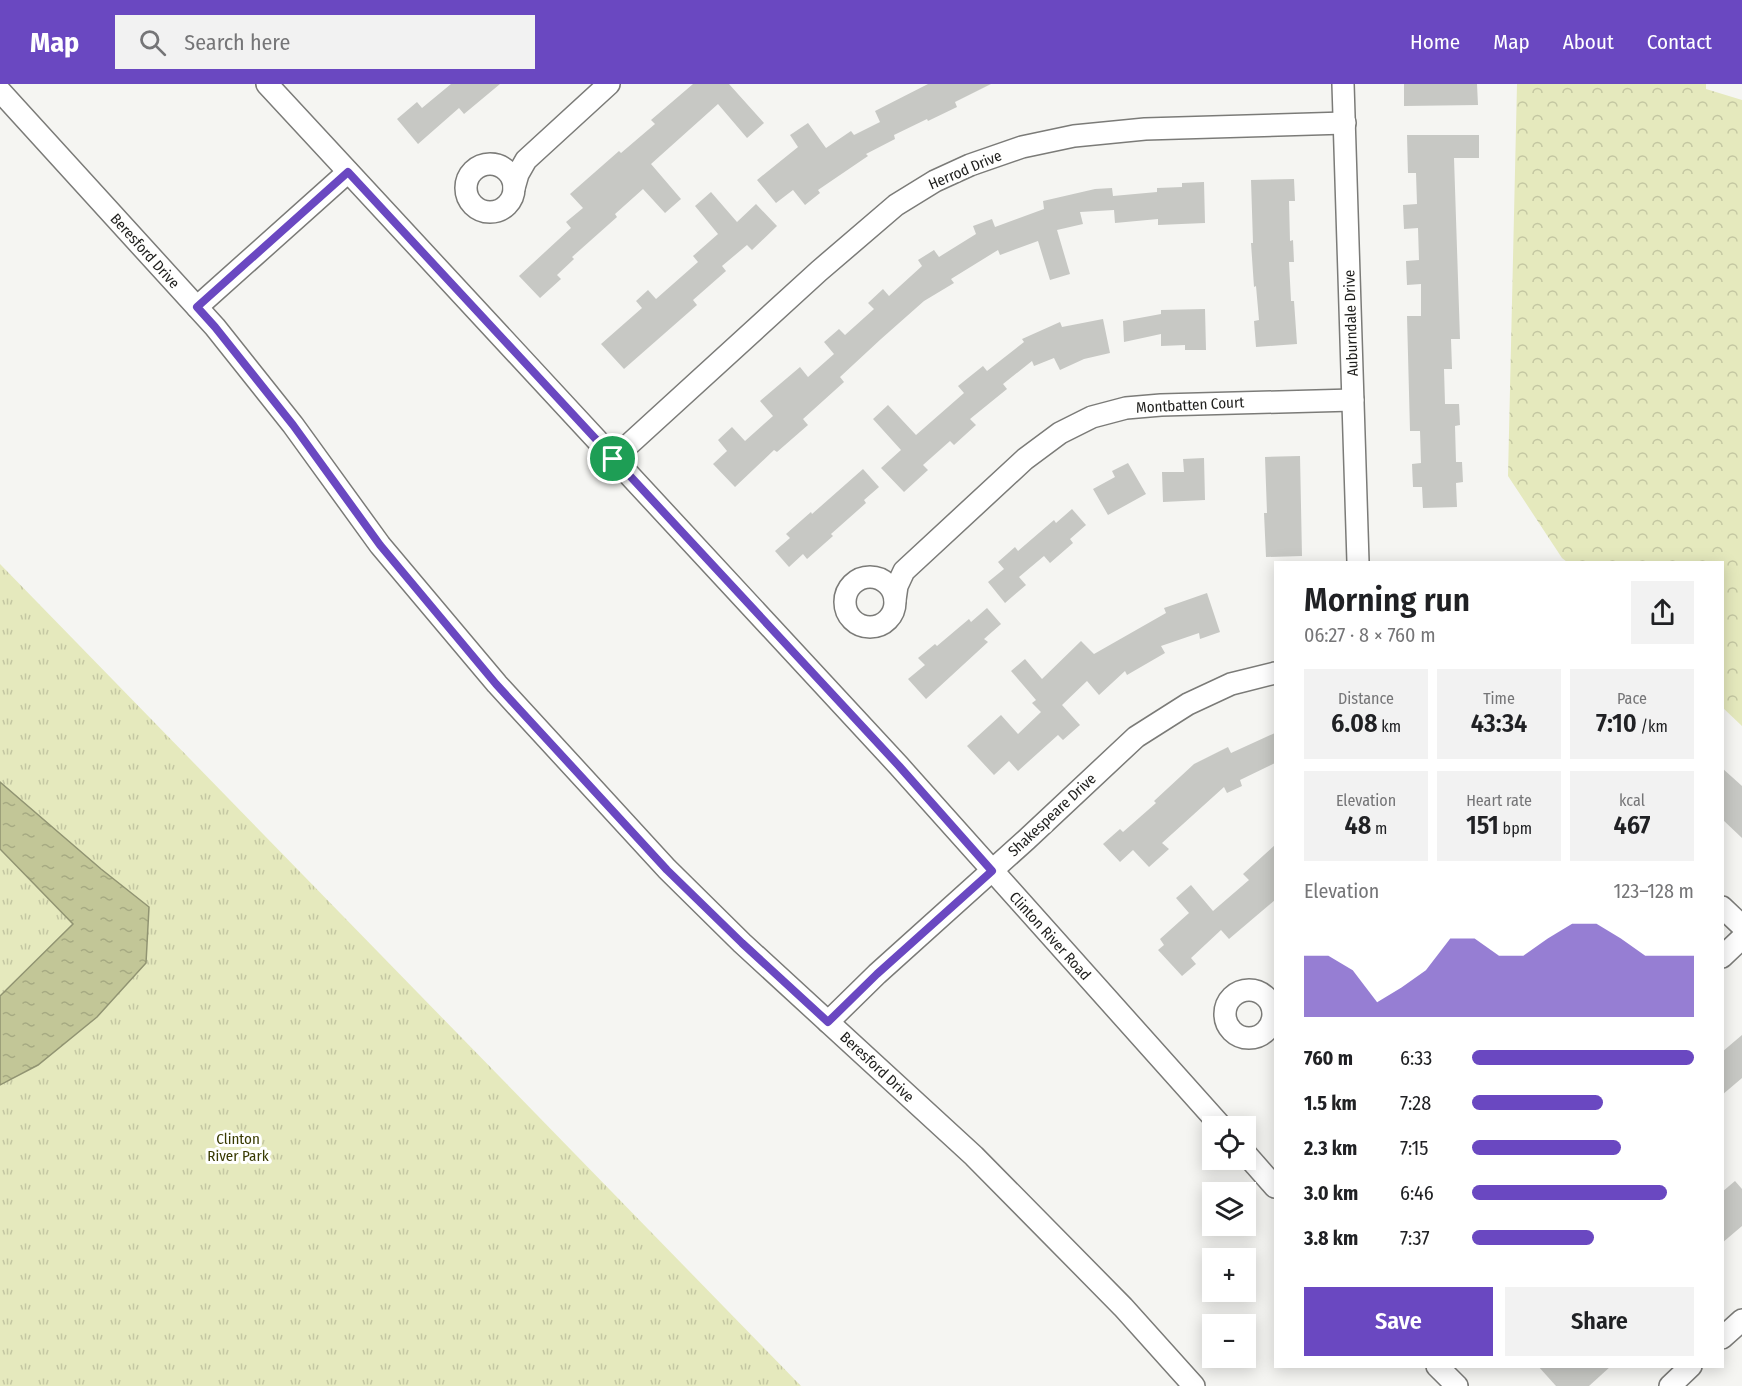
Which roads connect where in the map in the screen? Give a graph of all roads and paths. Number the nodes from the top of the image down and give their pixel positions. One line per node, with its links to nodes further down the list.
1 (267, 84): 8 (street, Clinton River Road)
2 (609, 84): 6 (street)
3 (1343, 84): 5 (street, Auburndale Drive)
4 (0, 91): 10 (street, Beresford Drive)
5 (1345, 123): 11 (street, Auburndale Drive); 12 (street, Herrod Drive)
6 (526, 160): 7 (street); 9 (street)
7 (496, 164): 9 (street); 9 (street)
8 (348, 172): 10 (street); 12 (street, Clinton River Road)
9 (514, 188)
10 (197, 307): 26 (street, Beresford Drive)
11 (1353, 400): 13 (street, Auburndale Drive); 14 (street, Montbatten Court)
12 (613, 459): 18 (street, Clinton River Road)
13 (1358, 561)
14 (904, 571): 15 (street, Montbatten Court); 16 (street, Montbatten Court)
15 (874, 578): 16 (street); 16 (street, Montbatten Court)
16 (895, 600)
17 (1274, 673): 18 (street, Shakespeare Drive)
18 (992, 871): 26 (street, Shakespeare Drive); 27 (street, Clinton River Road)
19 (1724, 909): 20 (street)
20 (1742, 926)
21 (1742, 938): 22 (street)
22 (1724, 955)
23 (1274, 986): 24 (street)
24 (1253, 989): 25 (street); 25 (street)
25 (1274, 1008)
26 (828, 1022): 34 (street, Beresford Drive)
27 (1212, 1116)
28 (1256, 1165): 29 (street)
29 (1274, 1186)
30 (1742, 1320): 31 (street)
31 (1724, 1336)
32 (1439, 1368): 35 (street)
33 (1689, 1368): 36 (street)
34 (1194, 1386)
35 (1457, 1386)
36 (1670, 1386)

